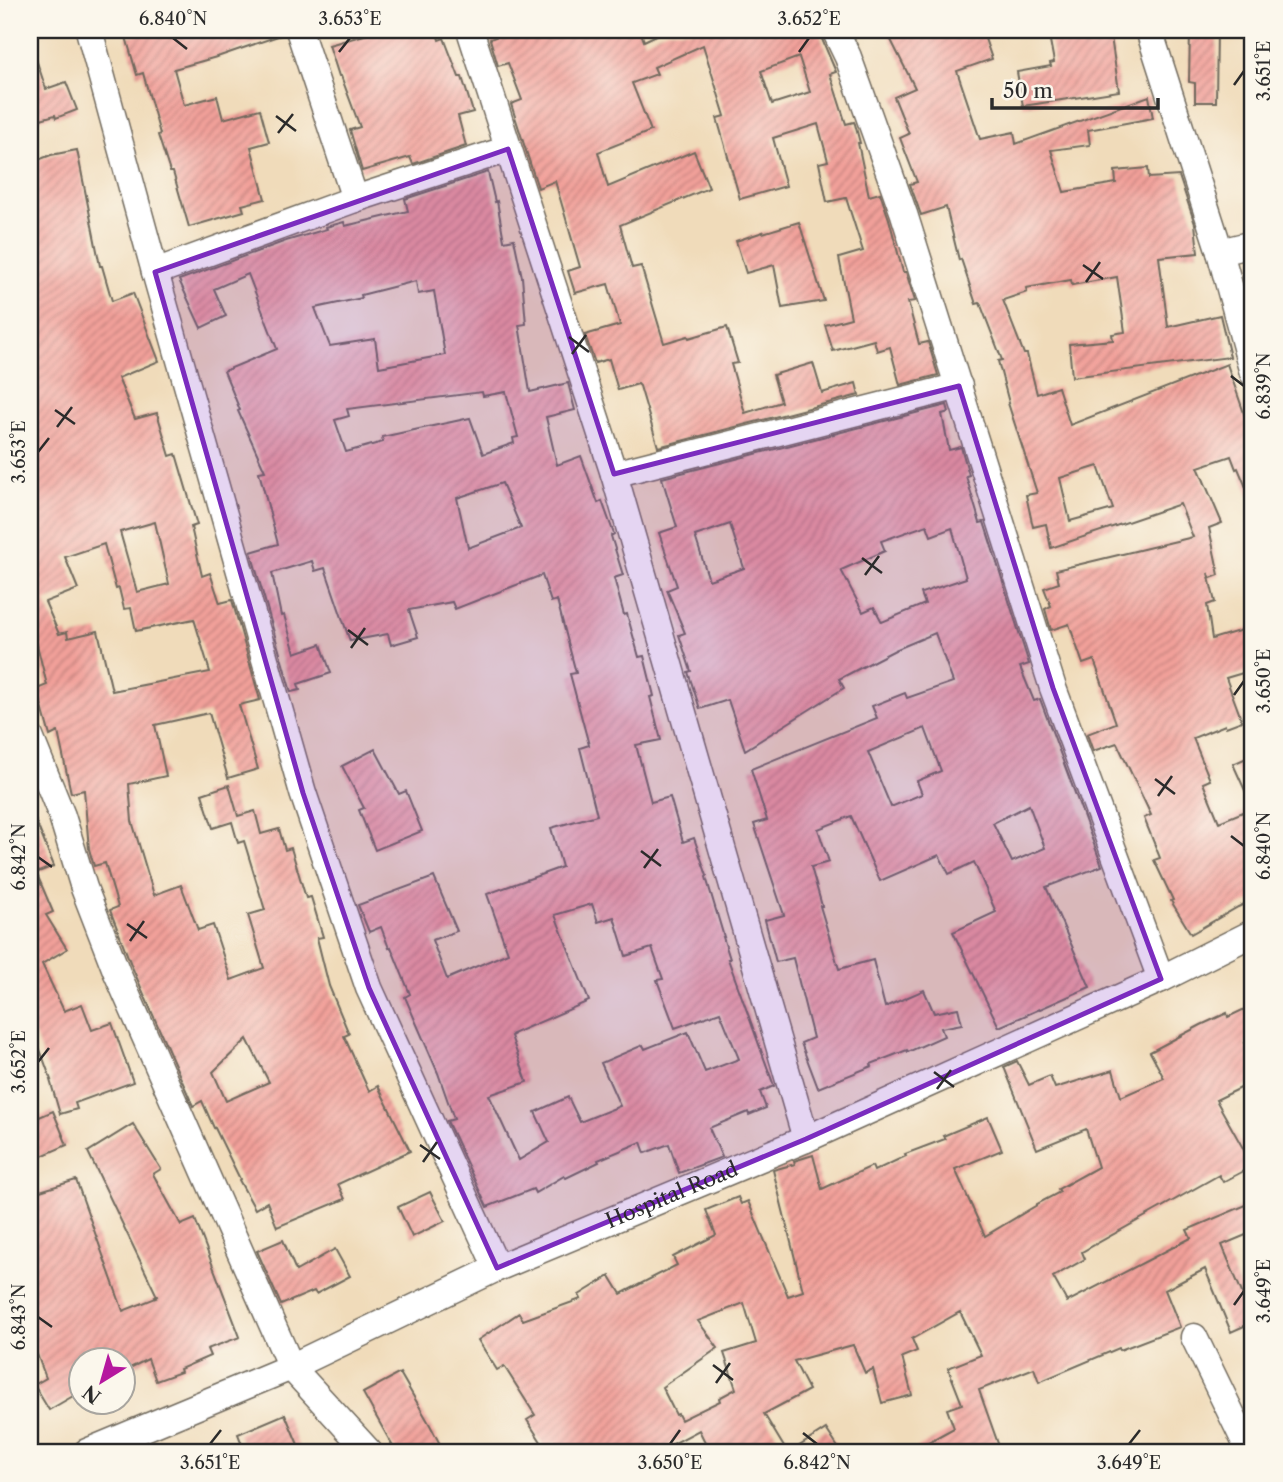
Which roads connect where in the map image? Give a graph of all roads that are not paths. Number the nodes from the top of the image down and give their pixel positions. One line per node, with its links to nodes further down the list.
1 (89, 30): 10 (street)
2 (299, 30): 7 (street)
3 (470, 30): 6 (street)
4 (835, 30): 12 (street)
5 (1149, 30): 9 (street)
6 (508, 149): 7 (street); 13 (street)
7 (355, 198): 10 (street)
8 (1253, 244): 9 (street)
9 (1220, 252): 11 (street)
10 (155, 272): 18 (street)
11 (1253, 373)
12 (959, 386): 13 (street); 16 (street)
13 (614, 474): 17 (street)
14 (30, 737): 20 (street)
15 (1253, 933): 16 (street, Hospital Road)
16 (1161, 979): 17 (street, Hospital Road)
17 (806, 1139): 18 (street, Hospital Road)
18 (497, 1268): 20 (street, Hospital Road)
19 (1194, 1337): 23 (street)
20 (291, 1367): 21 (street, Hospital Road); 22 (street)
21 (87, 1452)
22 (369, 1452)
23 (1250, 1452)

